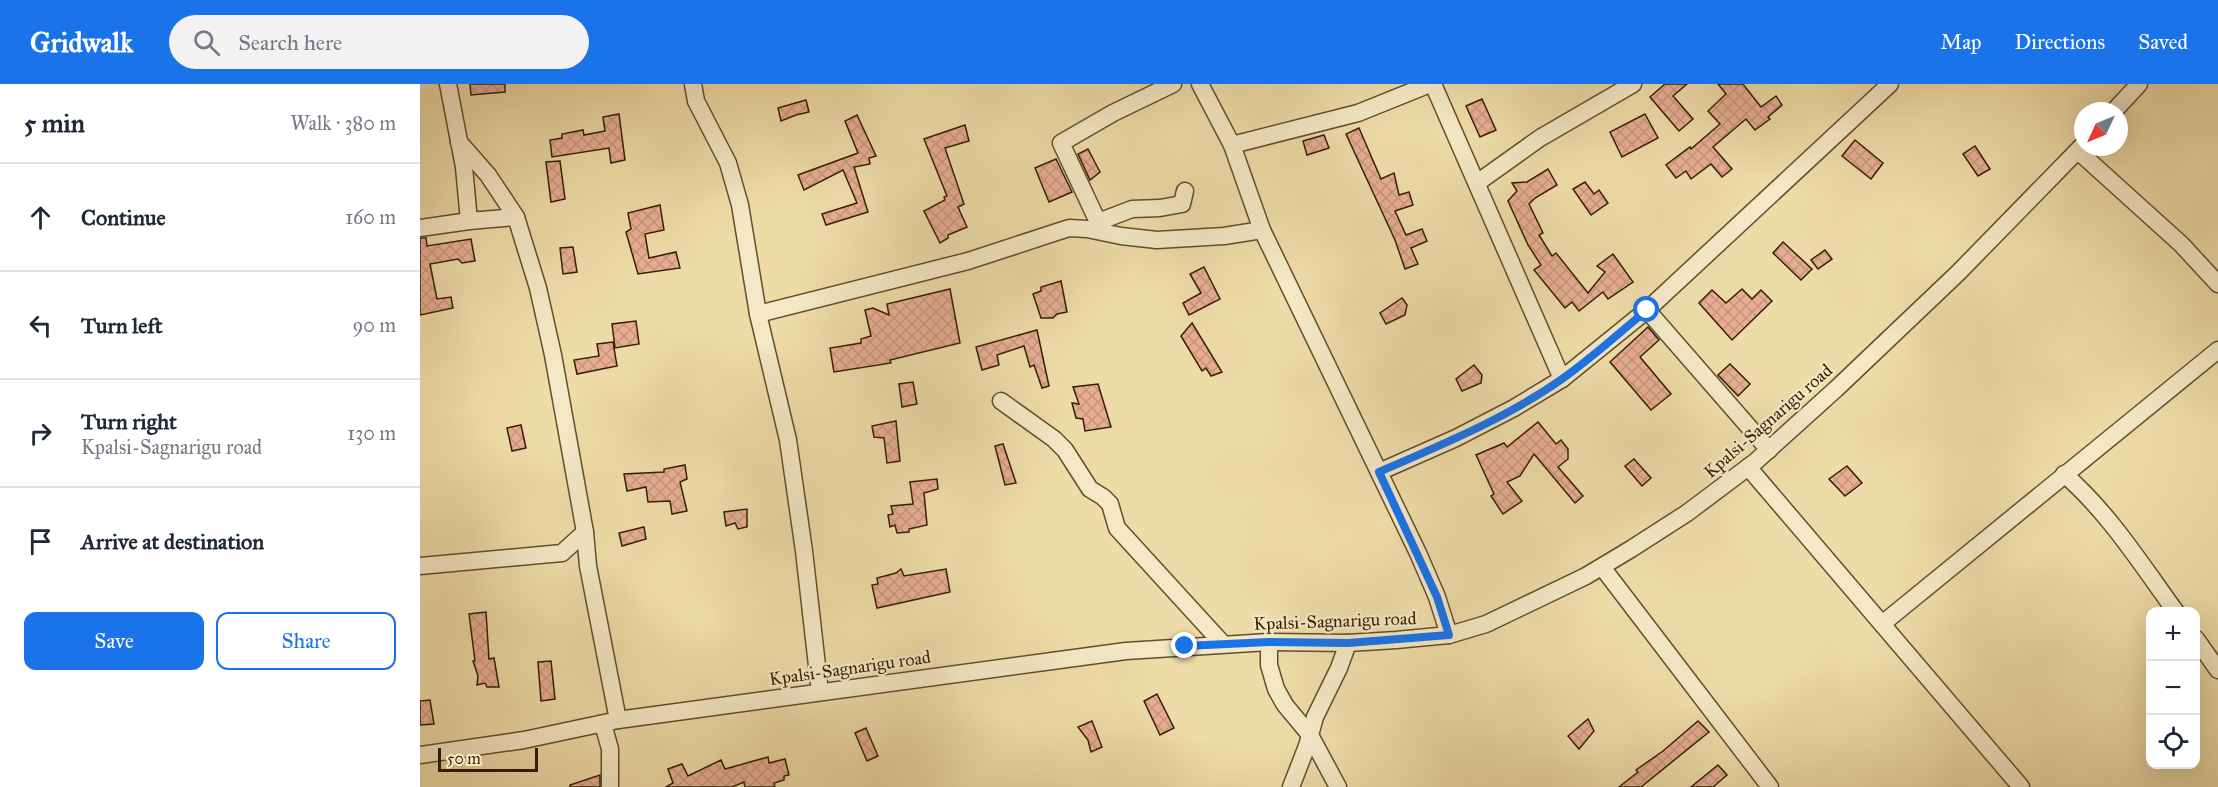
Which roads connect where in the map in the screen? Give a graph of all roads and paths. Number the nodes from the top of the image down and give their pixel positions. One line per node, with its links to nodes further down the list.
1 (448, 84): 10 (street)
2 (693, 84): 22 (street)
3 (1173, 84): 15 (street)
4 (1200, 84): 11 (street)
5 (1432, 84): 11 (street); 14 (street)
6 (1633, 84): 14 (street)
7 (1890, 84): 21 (street)
8 (2139, 84): 9 (street)
9 (2122, 102)
10 (459, 142): 16 (street); 17 (street)
11 (1232, 145): 19 (street)
12 (2074, 154): 26 (street, Kpalsi-Sagnarigu road)
13 (2088, 156): 20 (street)
14 (1477, 183): 24 (street)
15 (1185, 191)
16 (516, 217): 17 (street); 30 (street)
17 (469, 221): 18 (street)
18 (420, 228)
19 (1262, 230): 22 (street); 28 (street)
20 (2218, 284)
21 (1647, 310): 24 (street); 26 (street)
22 (758, 314): 43 (street)
23 (2218, 350): 29 (street)
24 (1562, 379): 28 (street)
25 (1001, 402): 40 (street)
26 (1768, 450): 27 (street, Kpalsi-Sagnarigu road)
27 (1748, 467): 34 (street, Kpalsi-Sagnarigu road); 36 (street)
28 (1379, 472): 37 (street)
29 (2064, 474): 35 (street); 36 (street)
30 (585, 532): 31 (street); 33 (street)
31 (562, 553): 32 (street); 33 (street)
32 (420, 566)
33 (588, 566): 44 (street)
34 (1602, 567): 37 (street, Kpalsi-Sagnarigu road); 50 (street)
35 (2172, 607)
36 (1882, 624): 51 (street)
37 (1449, 635): 39 (street, Kpalsi-Sagnarigu road)
38 (1269, 642): 39 (street, Kpalsi-Sagnarigu road); 40 (street, Kpalsi-Sagnarigu road); 45 (street)
39 (1348, 643): 45 (street)
40 (1223, 644): 43 (street, Kpalsi-Sagnarigu road)
41 (2200, 645): 42 (street)
42 (2218, 670)
43 (820, 692): 44 (street, Kpalsi-Sagnarigu road)
44 (610, 722): 46 (street, Kpalsi-Sagnarigu road); 47 (street)
45 (1310, 735): 48 (street); 49 (street)
46 (420, 755)
47 (610, 787)
48 (1291, 787)
49 (1338, 787)
50 (1770, 787)
51 (2021, 787)

